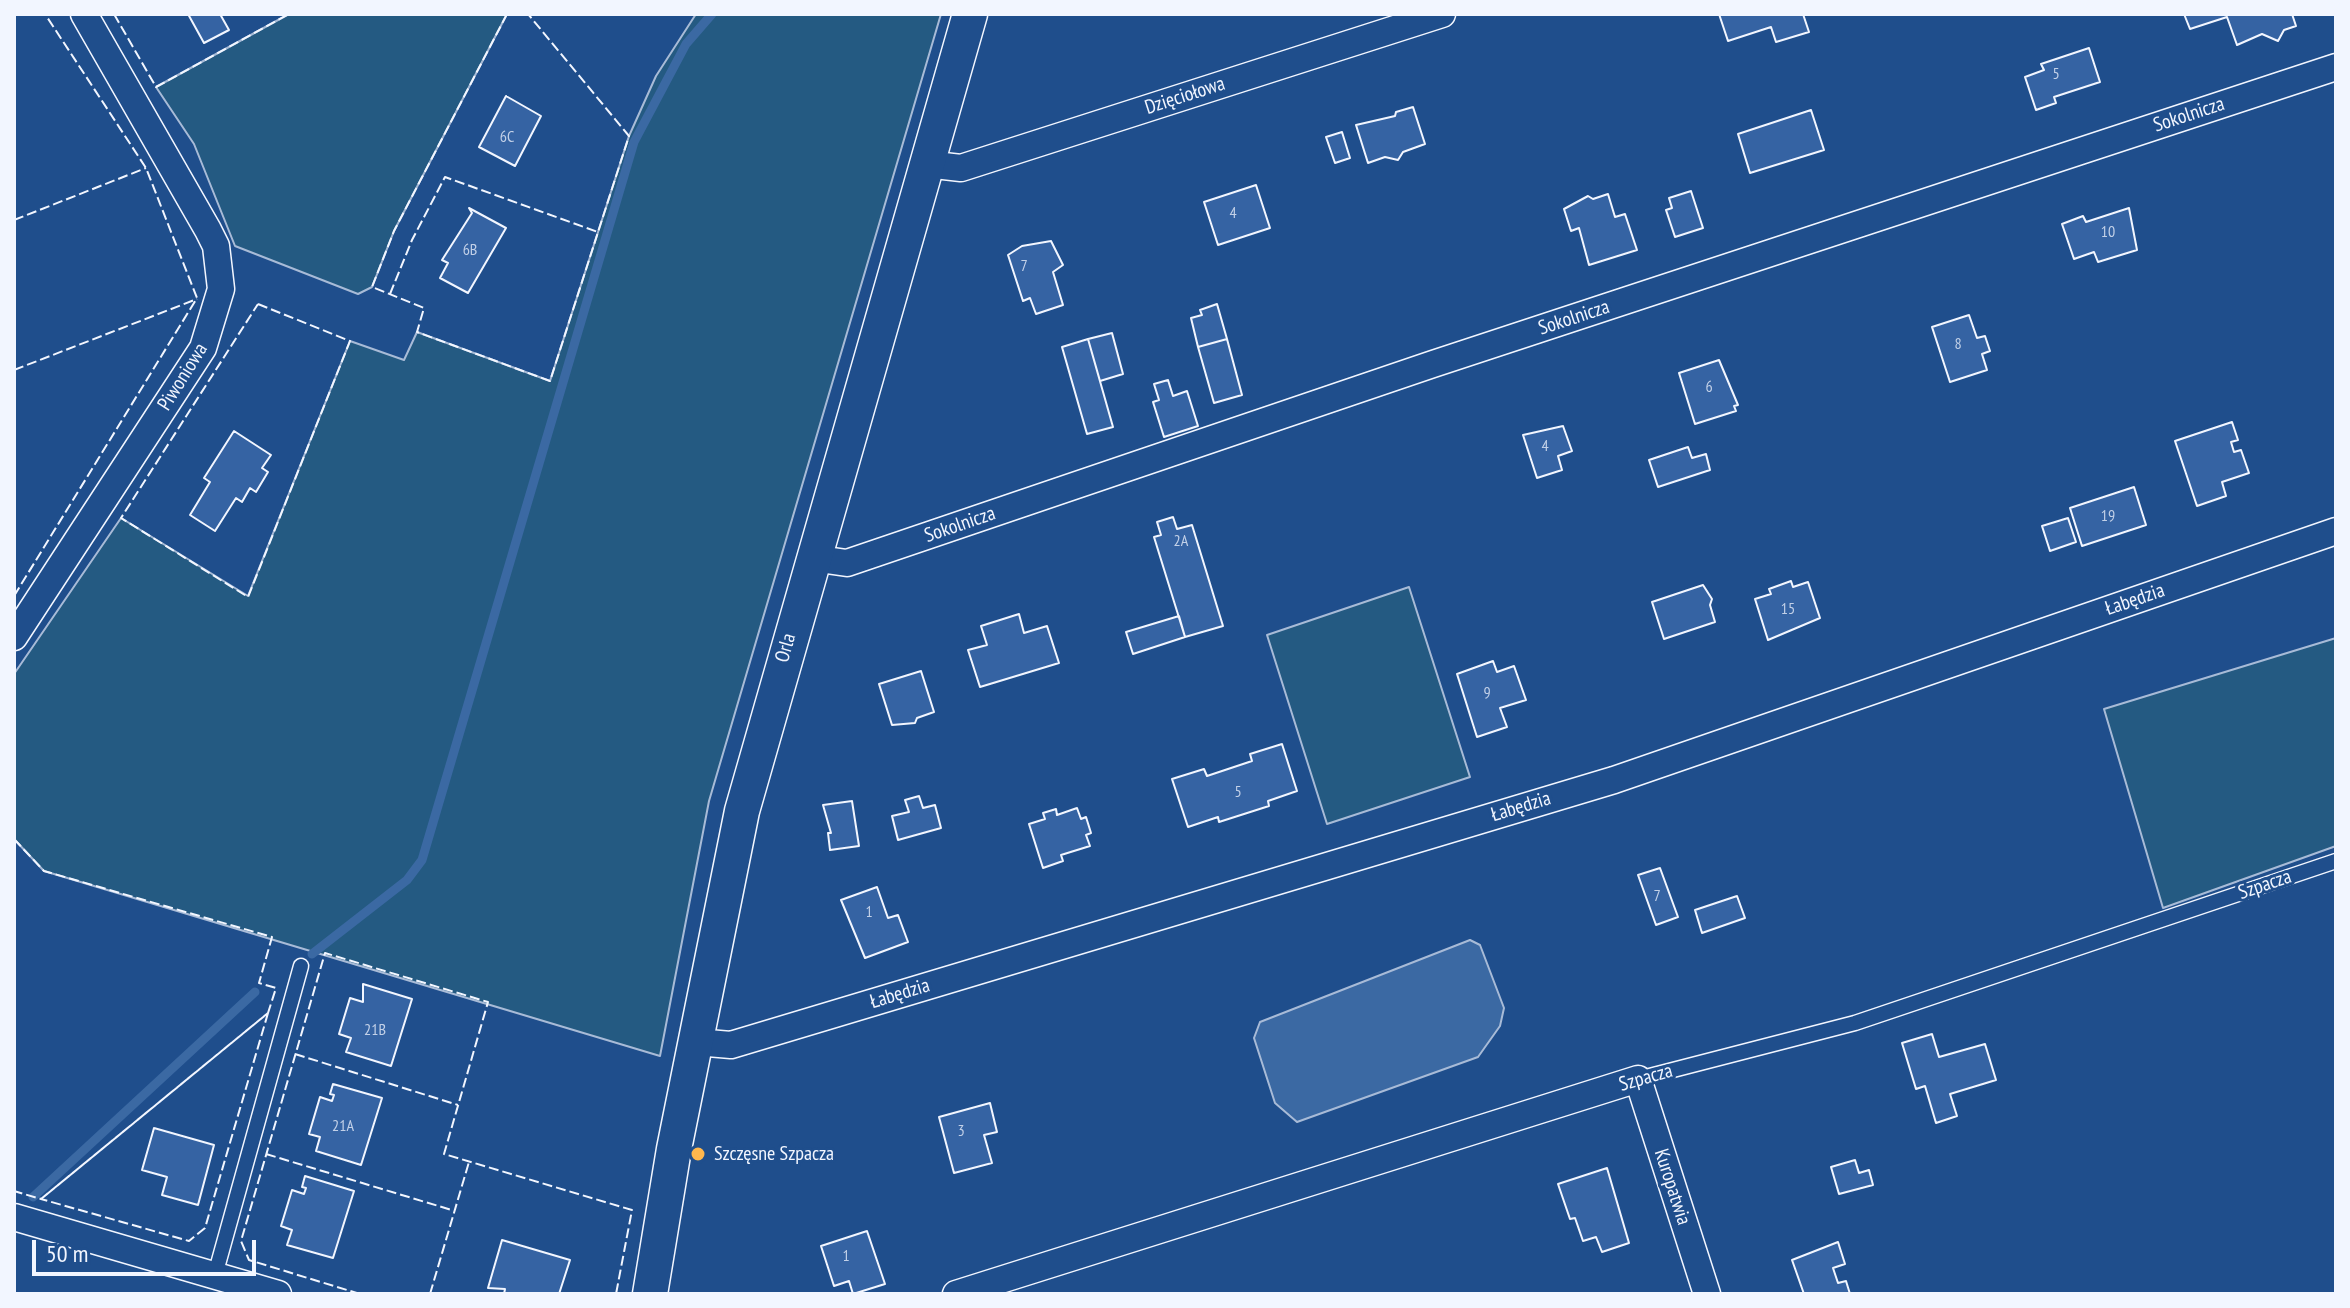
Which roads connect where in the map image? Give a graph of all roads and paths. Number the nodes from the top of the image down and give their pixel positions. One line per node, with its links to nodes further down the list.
1 (84, 14): 8 (street, Piwoniowa)
2 (970, 14): 5 (street, Orla)
3 (1442, 14): 5 (street, Dzięciołowa)
4 (2336, 67): 7 (street, Sokolnicza)
5 (926, 164): 7 (street, Orla)
6 (2336, 531): 11 (street, Łabędzia)
7 (812, 558): 11 (street, Orla)
8 (14, 637)
9 (2336, 861): 12 (lane, Szpacza)
10 (301, 966): 14 (lane)
11 (696, 1042): 16 (street, Orla)
12 (1638, 1079): 17 (street, Szpacza); 18 (street, Kuropatwia)
13 (14, 1217): 14 (street)
14 (215, 1275): 15 (street)
15 (278, 1294)
16 (650, 1294)
17 (956, 1294)
18 (1707, 1294)

